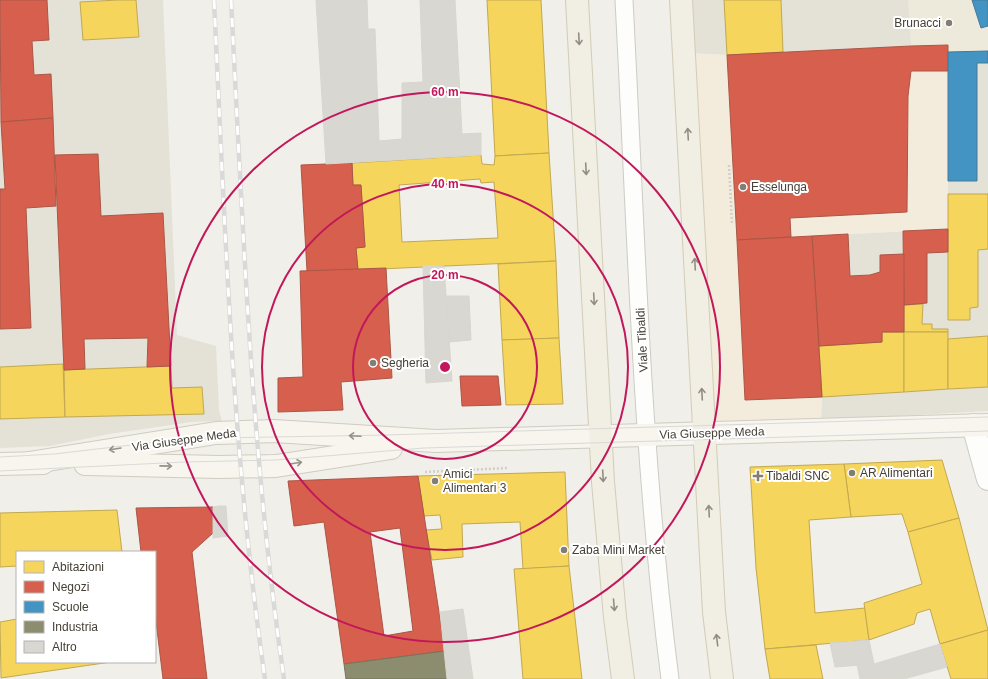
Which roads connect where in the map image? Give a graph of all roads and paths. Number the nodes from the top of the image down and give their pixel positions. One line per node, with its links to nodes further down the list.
1 (577, 0): 9 (main road, one-way to 9)
2 (624, 0): 8 (lane, Viale Tibaldi)
3 (681, 0): 7 (main road, one-way to 3)
4 (729, 165): 5 (path)
5 (732, 224)
6 (981, 425): 7 (street, Via Giuseppe Meda); 15 (street)
7 (704, 433): 8 (street, Via Giuseppe Meda); 18 (main road, one-way to 7)
8 (647, 435): 9 (street, Via Giuseppe Meda); 17 (lane, Viale Tibaldi)
9 (601, 437): 10 (street, Via Giuseppe Meda); 16 (main road, one-way to 16)
10 (436, 441): 11 (street, Via Giuseppe Meda, one-way to 10); 11 (street, Via Giuseppe Meda, one-way to 11)
11 (29, 463): 12 (street, Via Giuseppe Meda)
12 (0, 464)
13 (509, 468): 14 (path)
14 (425, 472)
15 (988, 479)
16 (623, 679)
17 (670, 679)
18 (722, 679)

